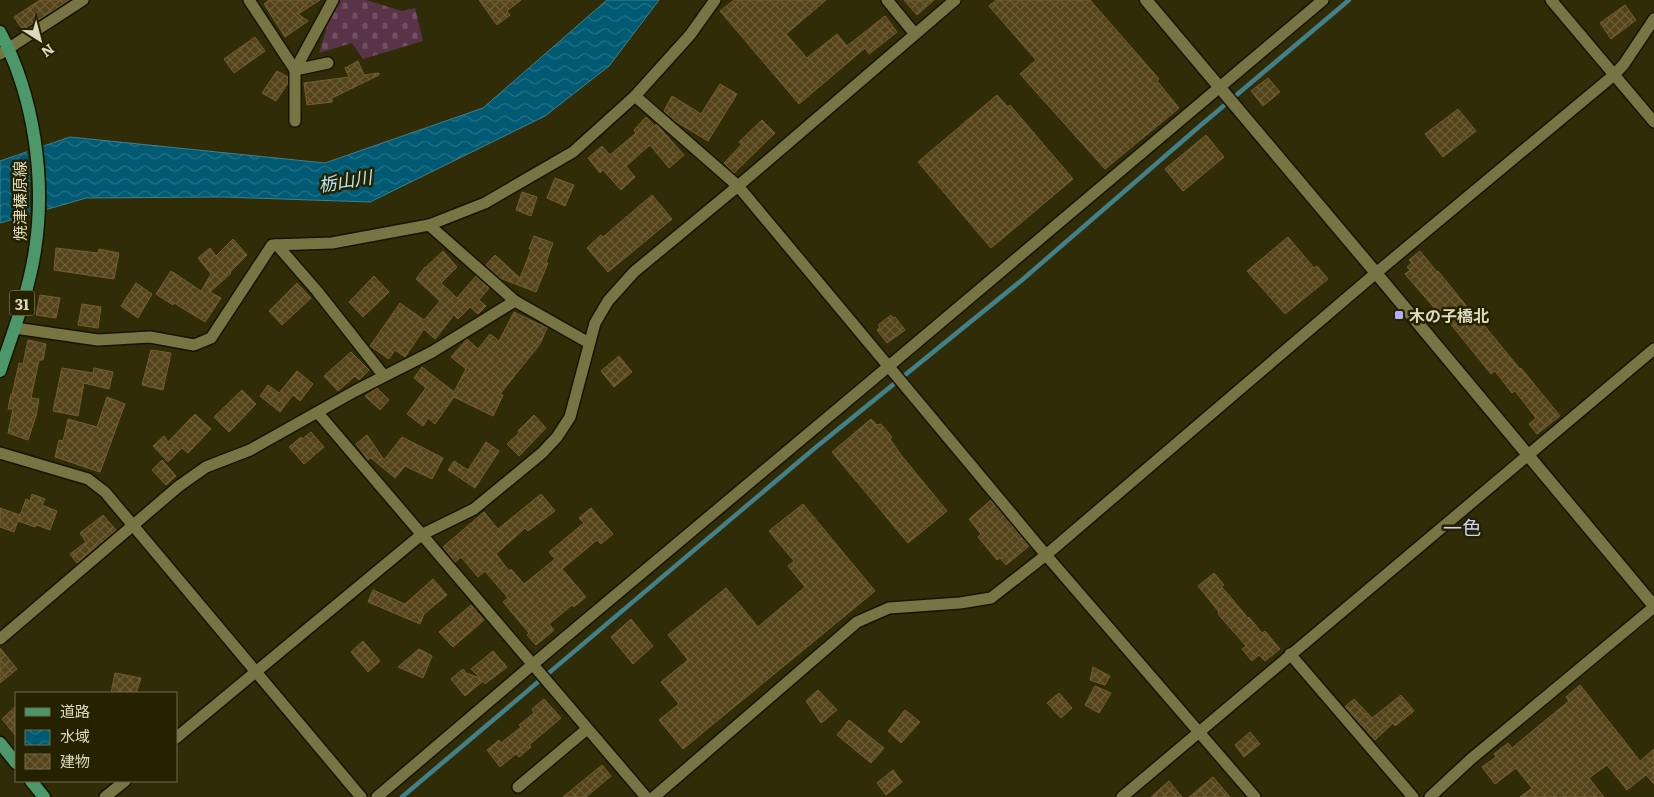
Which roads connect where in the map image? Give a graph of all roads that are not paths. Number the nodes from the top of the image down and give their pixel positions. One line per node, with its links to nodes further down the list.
1 (83, 0): 13 (street)
2 (248, 0): 15 (street)
3 (333, 0): 15 (street)
4 (715, 0): 18 (street)
5 (888, 0): 12 (street)
6 (954, 0): 12 (street)
7 (1146, 0): 17 (street)
8 (1323, 0): 17 (street)
9 (1551, 0): 16 (street)
10 (1654, 19): 16 (street)
11 (0, 32): 13 (main road, 焼津榛原線 / 31)
12 (915, 34): 21 (street)
13 (5, 52): 26 (main road, 焼津榛原線 / 31)
14 (328, 63): 15 (street)
15 (295, 70): 19 (street)
16 (1614, 75): 20 (street); 24 (street)
17 (1219, 88): 24 (street); 29 (street)
18 (635, 96): 21 (street); 22 (street)
19 (295, 121)
20 (1654, 122)
21 (738, 186): 27 (street); 29 (street)
22 (429, 225): 23 (street); 25 (street)
23 (277, 244): 26 (street); 31 (street)
24 (1376, 273): 34 (street); 37 (street)
25 (515, 301): 27 (street); 31 (street)
26 (15, 328): 30 (main road, 焼津榛原線 / 31)
27 (588, 343): 36 (street)
28 (1654, 349): 34 (street)
29 (892, 369): 37 (street); 41 (street)
30 (0, 371)
31 (384, 376): 32 (street)
32 (318, 413): 35 (street); 36 (street)
33 (0, 453): 35 (street)
34 (1529, 455): 38 (street); 40 (street)
35 (132, 526): 39 (street); 42 (street)
36 (421, 535): 41 (street); 42 (street)
37 (1046, 556): 44 (street); 56 (street)
38 (1654, 607): 60 (street)
39 (0, 639)
40 (1290, 654): 44 (street); 59 (street)
41 (532, 665): 43 (street); 54 (street)
42 (255, 672): 45 (street); 53 (street)
43 (587, 729): 50 (street); 55 (street)
44 (1199, 732): 57 (street); 58 (street)
45 (178, 736)
46 (0, 743): 47 (main road)
47 (15, 762)
48 (32, 782): 51 (main road)
49 (124, 782): 52 (street)
50 (518, 787)
51 (44, 797)
52 (105, 797)
53 (361, 797)
54 (378, 797)
55 (646, 797)
56 (654, 797)
57 (1122, 797)
58 (1255, 797)
59 (1413, 797)
60 (1430, 797)

